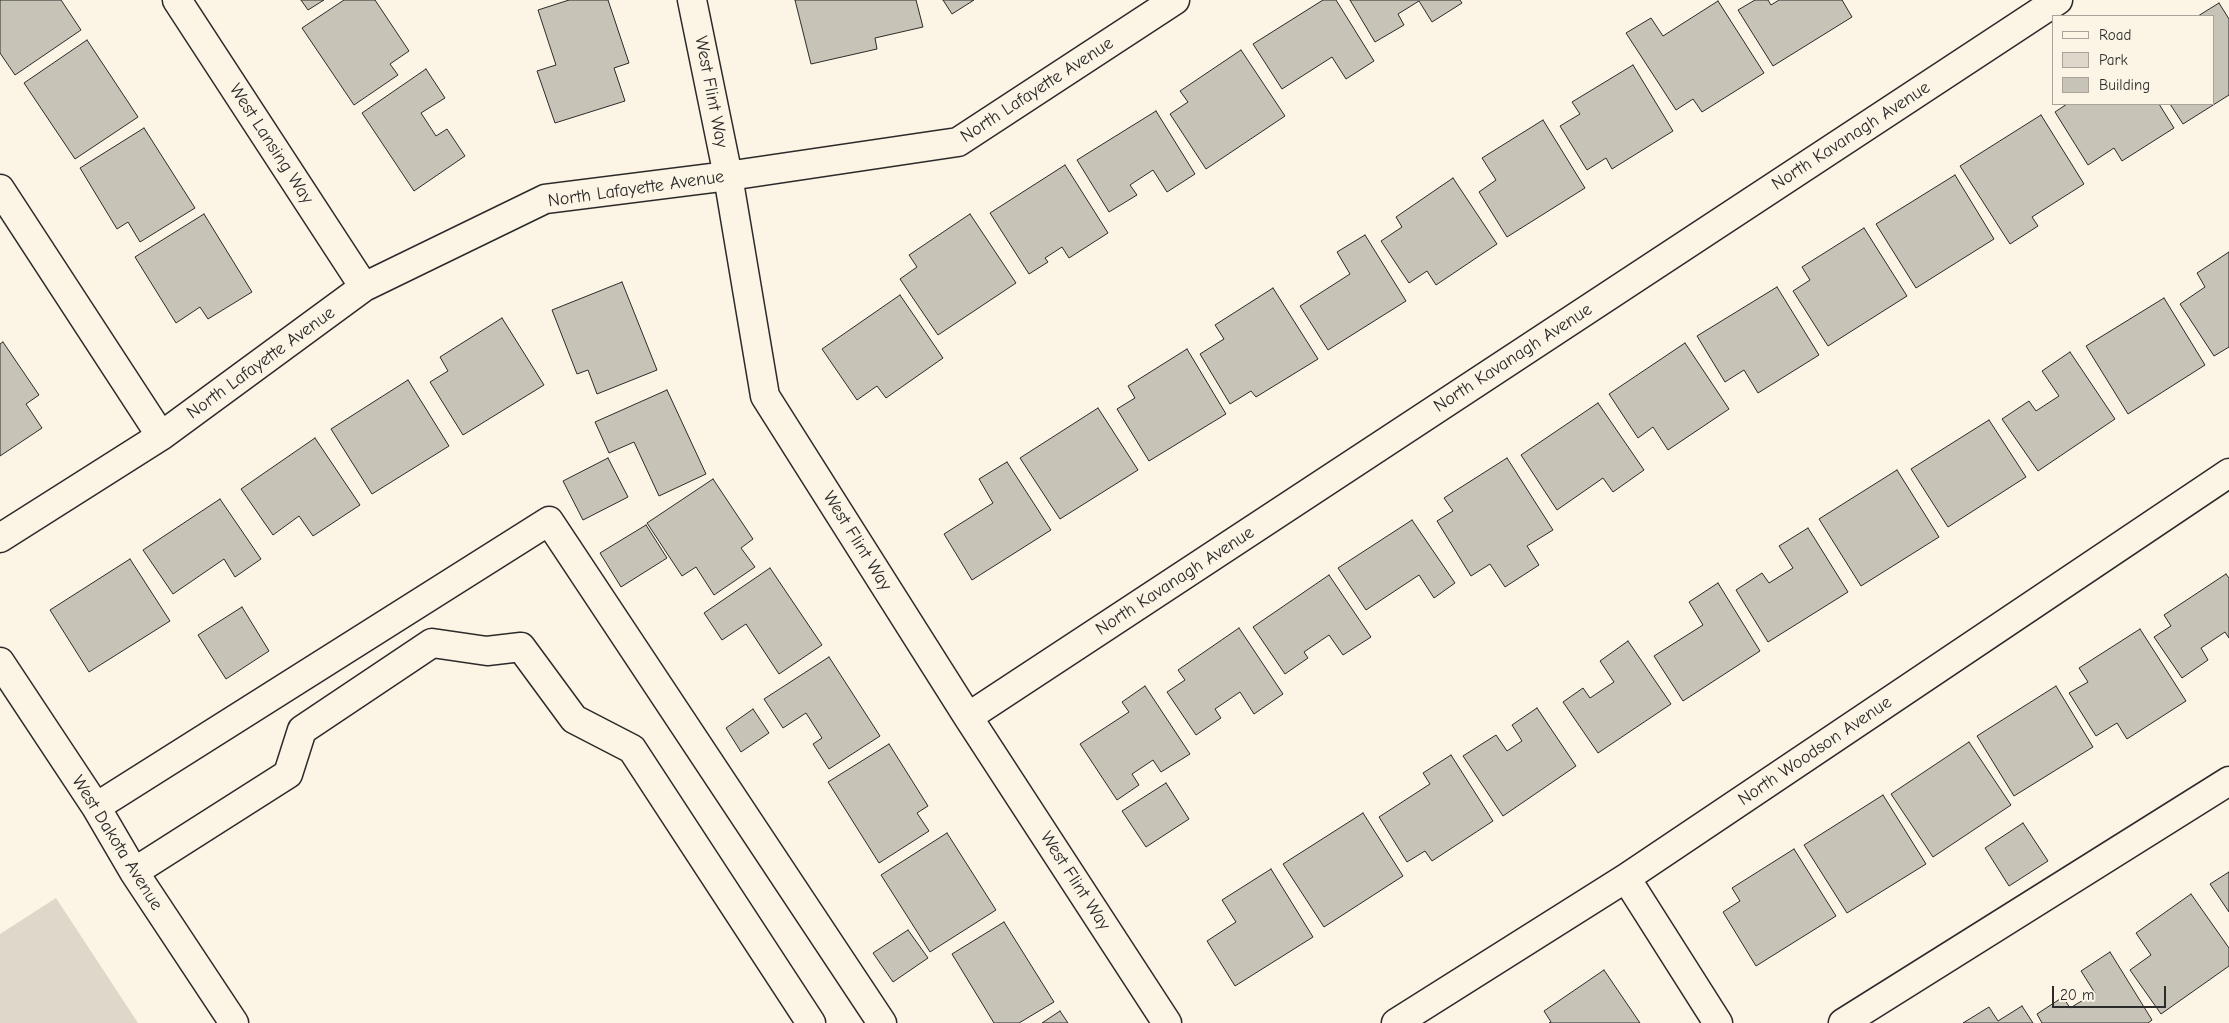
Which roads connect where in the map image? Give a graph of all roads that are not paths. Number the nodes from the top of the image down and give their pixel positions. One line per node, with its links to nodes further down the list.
1 (177, 0): 7 (street, West Lansing Way)
2 (692, 0): 5 (street, West Flint Way)
3 (1175, 0): 5 (street, North Lafayette Avenue)
4 (2058, 0): 12 (street, North Kavanagh Avenue)
5 (728, 176): 7 (street, North Lafayette Avenue); 12 (street, West Flint Way)
6 (0, 189): 8 (street)
7 (364, 287): 8 (street, North Lafayette Avenue)
8 (161, 436): 10 (street, North Lafayette Avenue)
9 (2229, 473): 16 (street, North Woodson Avenue)
10 (0, 538)
11 (0, 662): 14 (street, West Dakota Avenue)
12 (968, 717): 20 (street, West Flint Way)
13 (2229, 781): 23 (street)
14 (96, 807): 15 (street, West Dakota Avenue); 19 (street)
15 (134, 872): 17 (street, West Dakota Avenue); 18 (street)
16 (1626, 878): 21 (street, North Woodson Avenue); 22 (street)
17 (234, 1023)
18 (811, 1023)
19 (882, 1023)
20 (1167, 1023)
21 (1396, 1023)
22 (1718, 1023)
23 (1843, 1023)

